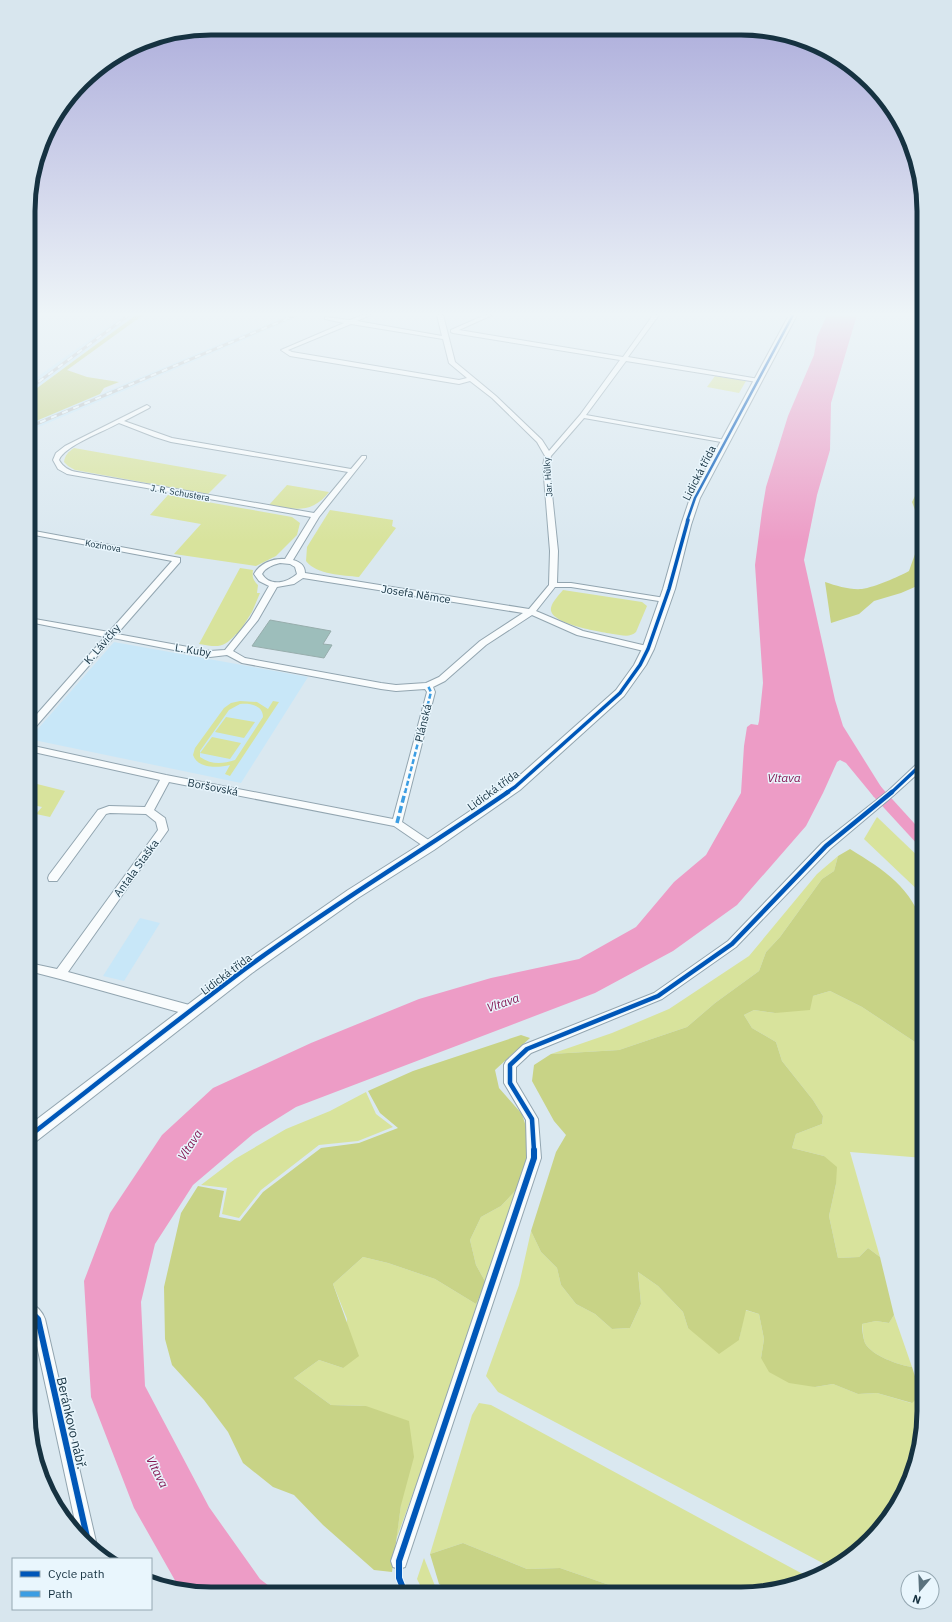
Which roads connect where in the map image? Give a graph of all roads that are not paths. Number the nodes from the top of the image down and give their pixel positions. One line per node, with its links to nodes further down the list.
1 (487, 391): 8 (street, Jar. Hůlky)
2 (601, 391): 5 (street)
3 (751, 391): 7 (street, Lidická třída)
4 (147, 407): 6 (street)
5 (582, 416): 7 (street); 8 (street)
6 (119, 421): 10 (street); 11 (street, J. R. Schustera)
7 (724, 442): 18 (street, Lidická třída)
8 (548, 456): 17 (street, Jar. Hůlky)
9 (364, 457): 10 (street)
10 (353, 471): 11 (street)
11 (316, 516): 14 (street)
12 (35, 533): 13 (street, Kozinova)
13 (177, 560): 21 (street, K. Lávičky)
14 (288, 561): 15 (street); 16 (street)
15 (301, 575): 16 (street); 19 (street, Josefa Němce)
16 (274, 585): 23 (street)
17 (553, 585): 18 (street); 19 (street)
18 (665, 600): 22 (street, Lidická třída)
19 (531, 612): 22 (street, Josefa Němce); 24 (street)
20 (35, 621): 21 (street, L. Kuby)
21 (110, 634): 23 (street, L. Kuby); 25 (street, K. Lávičky)
22 (648, 649): 31 (street, Lidická třída)
23 (228, 652): 24 (street)
24 (428, 686): 30 (street, Plánská)
25 (35, 722)
26 (35, 749): 28 (street, Boršovská)
27 (917, 768): 39 (street)
28 (166, 778): 29 (street); 30 (street, Boršovská)
29 (148, 811): 32 (street); 34 (street, Antala Staška)
30 (398, 823): 31 (street)
31 (429, 846): 35 (street, Lidická třída)
32 (53, 878)
33 (35, 968): 34 (street)
34 (60, 974): 35 (street)
35 (193, 1011): 36 (street, Lidická třída)
36 (35, 1132)
37 (35, 1334): 38 (street, Beránkovo nábř.)
38 (86, 1534)
39 (399, 1561)

